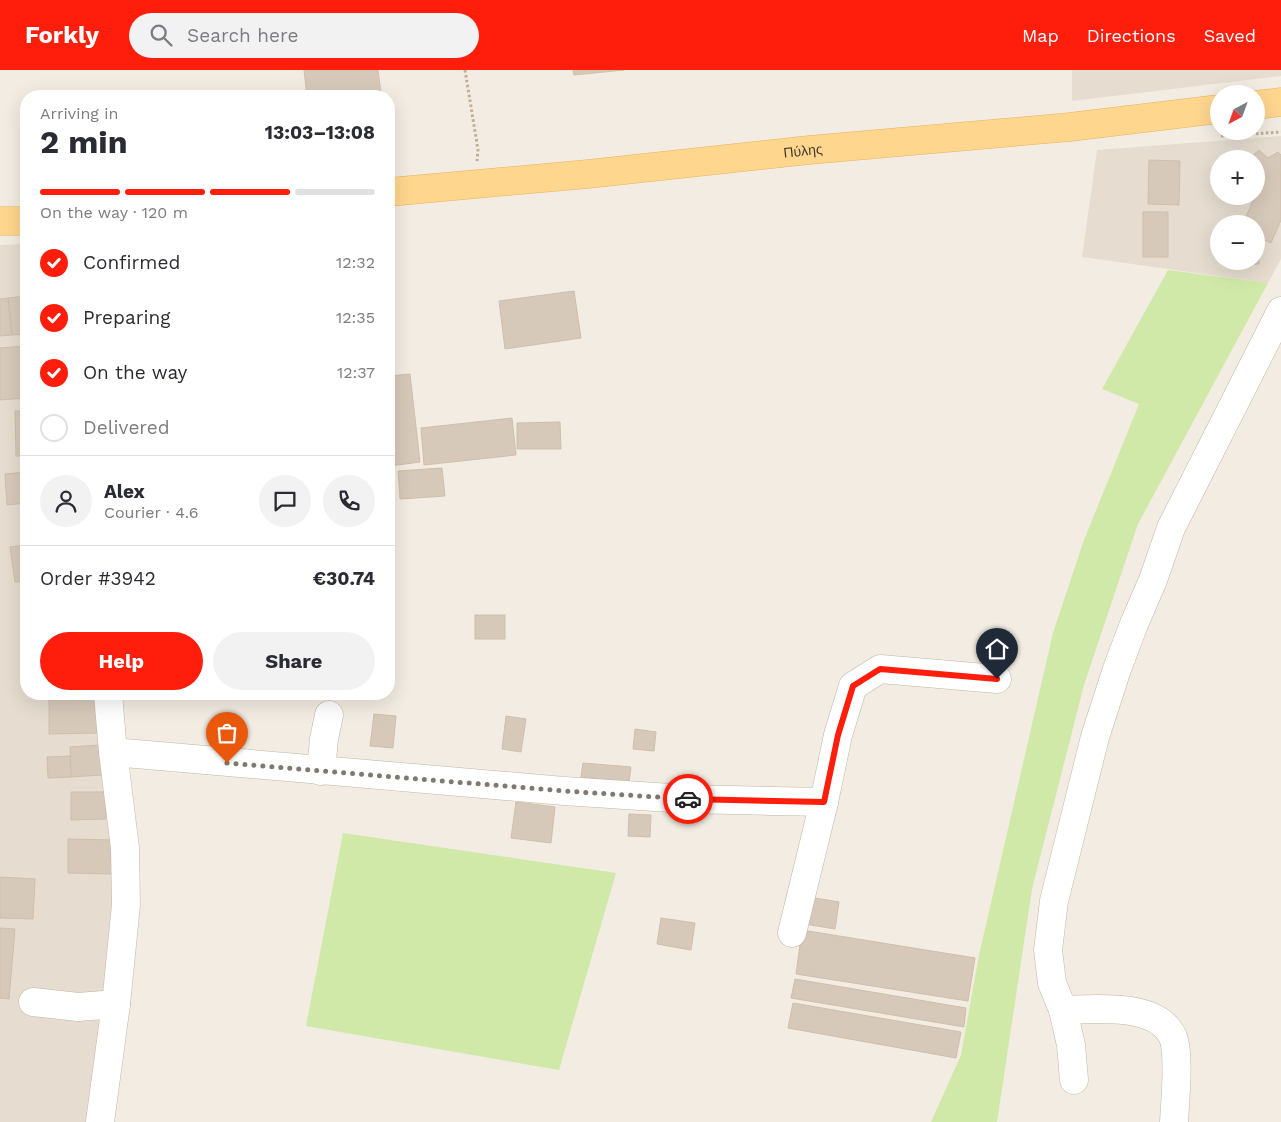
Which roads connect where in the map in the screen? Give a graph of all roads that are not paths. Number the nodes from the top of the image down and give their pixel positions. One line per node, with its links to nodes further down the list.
1 (1281, 102): 2 (main road)
2 (1265, 104)
3 (1210, 110): 4 (main road, Πύλης)
4 (395, 191)
5 (20, 220): 6 (main road)
6 (0, 221)
7 (1281, 311): 17 (street)
8 (997, 679): 13 (street)
9 (109, 700): 11 (street)
10 (329, 715): 12 (street)
11 (113, 752): 12 (street); 16 (street)
12 (321, 771): 13 (street)
13 (824, 802): 14 (street)
14 (792, 934)
15 (33, 1002): 16 (street)
16 (116, 1004): 19 (street)
17 (1063, 1010): 18 (street); 20 (street)
18 (1074, 1080)
19 (100, 1122)
20 (1174, 1122)

